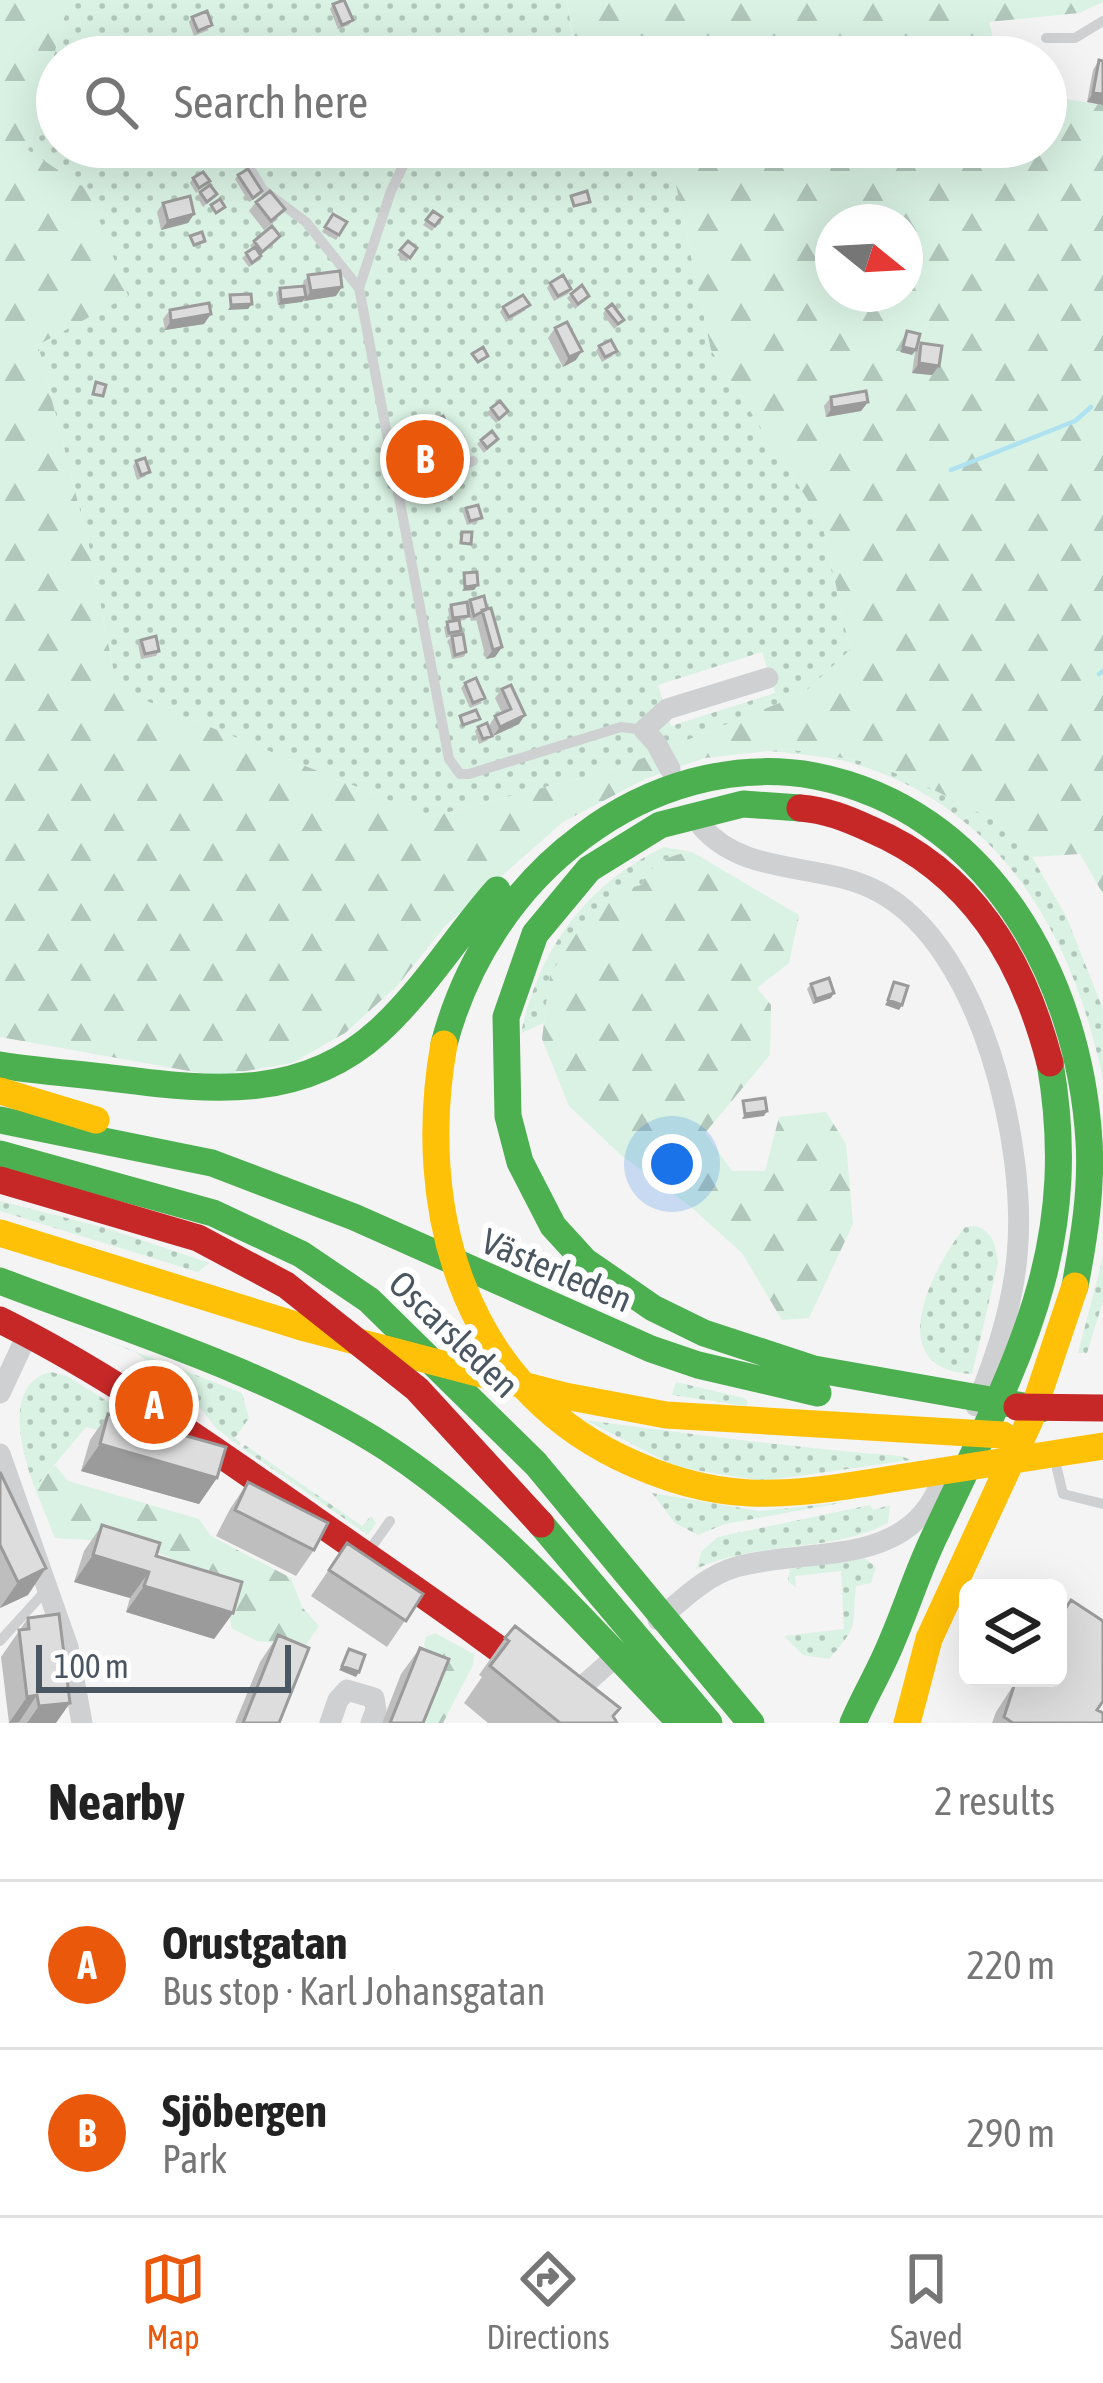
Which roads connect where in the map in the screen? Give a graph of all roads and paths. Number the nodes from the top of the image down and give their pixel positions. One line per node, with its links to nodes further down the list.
1 (1103, 21): 2 (lane)
2 (1067, 38)
3 (250, 168): 5 (lane)
4 (402, 168): 5 (lane)
5 (359, 288): 7 (lane)
6 (473, 461): 7 (lane)
7 (398, 494): 9 (lane)
8 (768, 678): 9 (street)
9 (644, 730): 10 (street)
10 (670, 769)
11 (599, 824): 13 (main road); 28 (main road); 45 (main road)
12 (702, 827): 36 (street)
13 (0, 1065)
14 (0, 1091): 17 (main road)
15 (0, 1120): 17 (main road, Västerleden)
16 (0, 1154): 43 (main road, Oscarsleden)
17 (212, 1163): 26 (main road, Västerleden)
18 (0, 1180): 42 (main road, Oscarsleden)
19 (0, 1233): 22 (main road)
20 (0, 1245): 22 (main road)
21 (0, 1281): 41 (main road)
22 (173, 1287): 28 (main road)
23 (0, 1320): 24 (main road)
24 (28, 1333): 25 (street); 33 (main road)
25 (0, 1393)
26 (891, 1393): 27 (main road); 44 (main road)
27 (1103, 1408)
28 (1103, 1442)
29 (0, 1454): 34 (street)
30 (1057, 1469): 31 (lane)
31 (1103, 1504)
32 (390, 1521): 33 (lane)
33 (366, 1555): 36 (main road)
34 (48, 1588): 35 (lane); 37 (street)
35 (0, 1641)
36 (568, 1700): 40 (main road)
37 (82, 1723)
38 (330, 1723): 39 (street)
39 (370, 1723)
40 (595, 1723)
41 (681, 1723)
42 (709, 1723)
43 (751, 1723)
44 (854, 1723)
45 (908, 1723)

